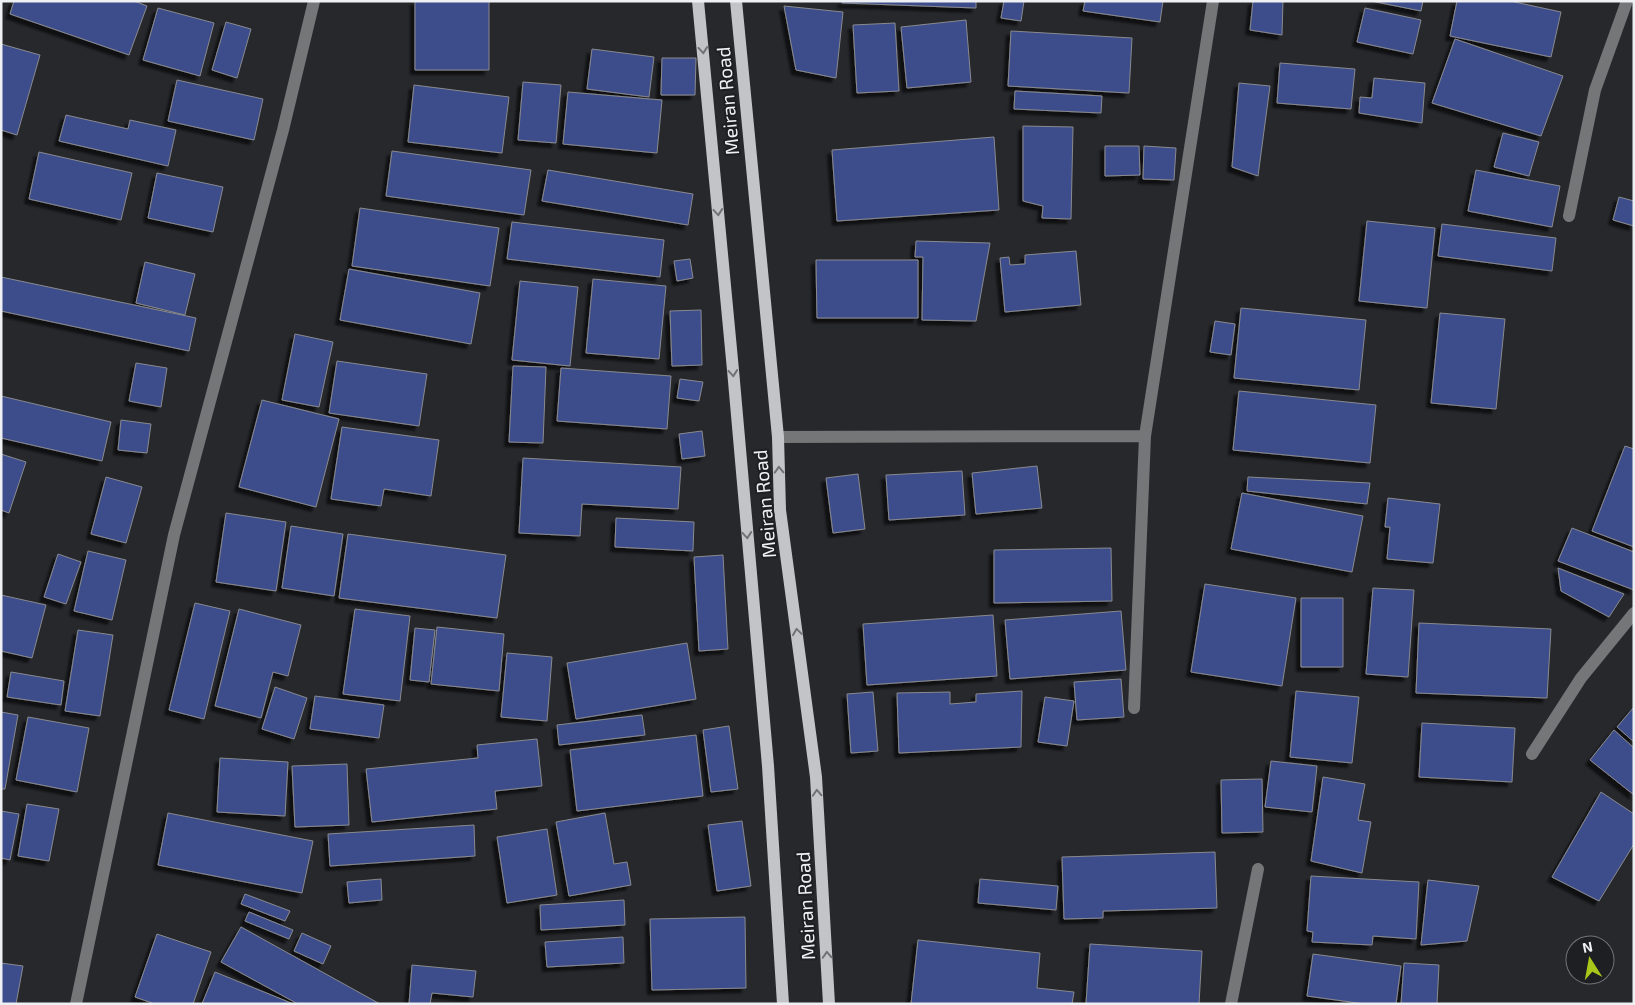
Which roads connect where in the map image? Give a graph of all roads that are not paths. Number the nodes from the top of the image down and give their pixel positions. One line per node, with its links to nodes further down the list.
1 (314, 1): 13 (street)
2 (698, 1): 14 (main road, Meiran Road, one-way to 14)
3 (736, 1): 8 (main road, Meiran Road)
4 (1213, 1): 7 (street)
5 (1627, 1): 6 (street)
6 (1568, 216)
7 (1145, 436): 8 (street); 10 (street)
8 (778, 437): 15 (main road, Meiran Road, one-way to 8)
9 (1634, 613): 11 (street)
10 (1134, 708)
11 (1532, 754)
12 (1258, 869): 16 (street)
13 (76, 1004)
14 (784, 1004)
15 (830, 1004)
16 (1231, 1004)

